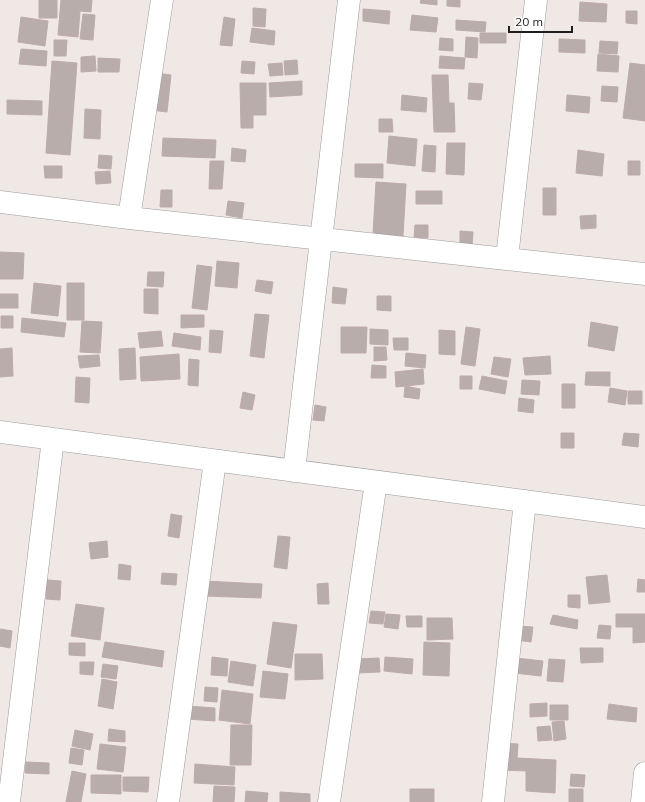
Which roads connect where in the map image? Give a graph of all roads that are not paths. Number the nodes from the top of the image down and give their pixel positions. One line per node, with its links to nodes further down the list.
1 (162, 0): 5 (street)
2 (349, 0): 6 (street)
3 (536, 0): 7 (street)
4 (0, 202): 5 (street)
5 (129, 218): 6 (street)
6 (321, 238): 7 (street); 12 (street)
7 (507, 258): 8 (street)
8 (645, 274)
9 (0, 432): 10 (street)
10 (53, 439): 11 (street); 17 (street)
11 (215, 461): 12 (street); 18 (street)
12 (294, 471): 13 (street)
13 (376, 482): 14 (street); 19 (street)
14 (525, 502): 15 (street); 20 (street)
15 (645, 517)
16 (645, 773): 21 (street)
17 (9, 802)
18 (168, 802)
19 (330, 802)
20 (492, 802)
21 (642, 802)

